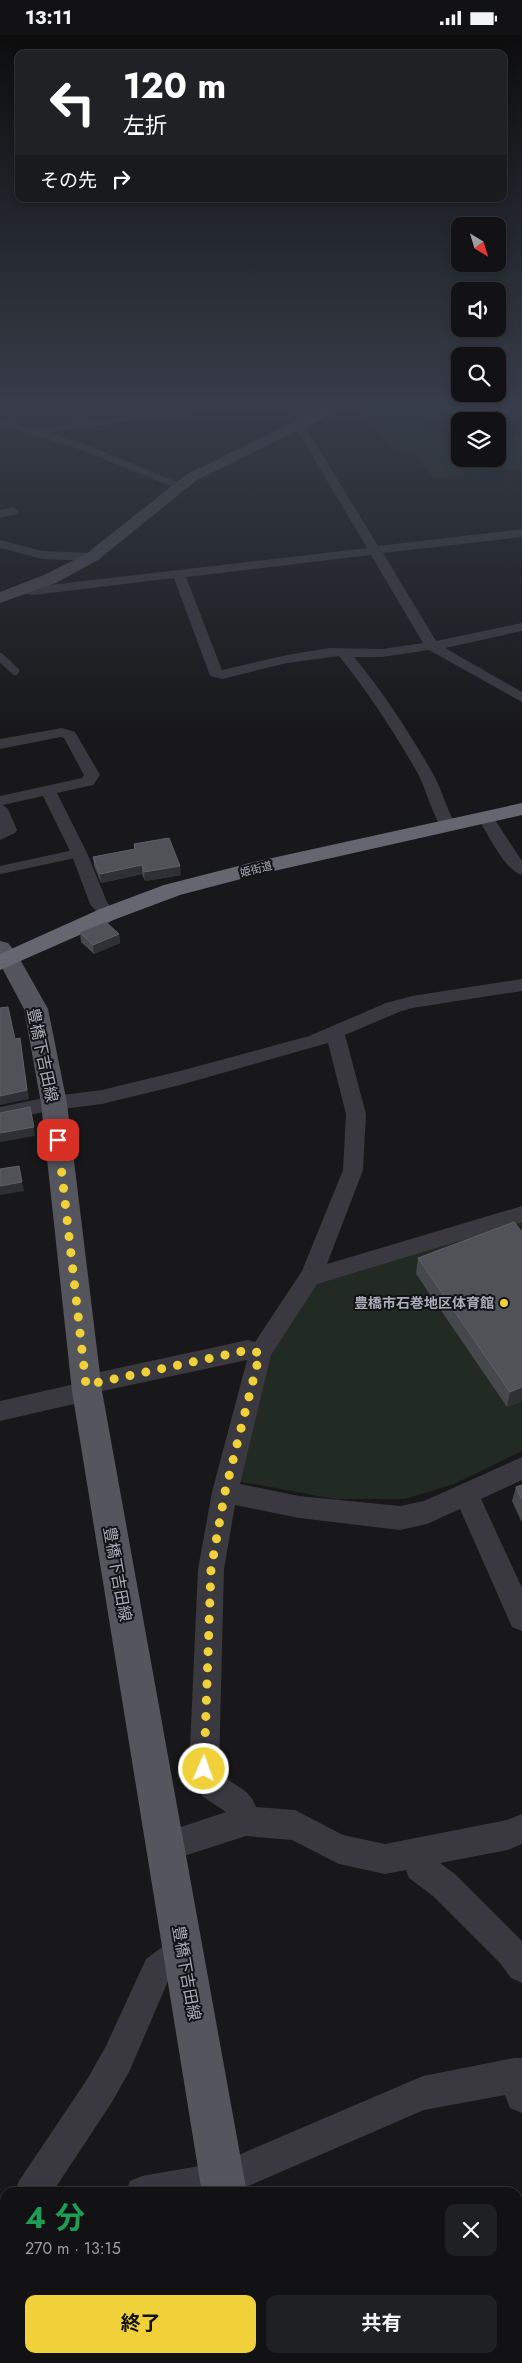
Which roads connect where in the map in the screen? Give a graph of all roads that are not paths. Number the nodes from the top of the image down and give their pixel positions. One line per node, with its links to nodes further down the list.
1 (147, 512): 6 (street)
2 (351, 512): 5 (street)
3 (522, 533): 5 (street)
4 (0, 544): 6 (street)
5 (374, 549): 7 (street); 11 (street)
6 (92, 557): 8 (street)
7 (179, 574): 8 (street); 12 (street)
8 (25, 590): 9 (street)
9 (0, 598)
10 (522, 627): 11 (street)
11 (432, 646): 12 (street); 15 (street)
12 (342, 651): 22 (street)
13 (0, 657): 14 (lane)
14 (15, 671)
15 (522, 698)
16 (0, 744): 17 (street)
17 (48, 790): 18 (street); 24 (street)
18 (0, 801)
19 (0, 809): 23 (street)
20 (522, 809): 21 (highway, 姫街道)
21 (485, 817): 22 (highway, 姫街道); 26 (street)
22 (448, 825): 27 (highway, 姫街道)
23 (0, 835)
24 (79, 853): 25 (lane); 27 (street)
25 (0, 870)
26 (522, 870)
27 (108, 914): 28 (highway, 姫街道)
28 (3, 957): 31 (main road, 豊橋下吉田線)
29 (522, 985): 30 (street)
30 (335, 1033): 31 (street); 34 (street)
31 (54, 1103): 32 (street); 36 (main road, 豊橋下吉田線)
32 (0, 1114)
33 (522, 1214): 34 (street)
34 (311, 1275): 35 (street)
35 (260, 1353): 36 (street); 39 (street)
36 (86, 1388): 37 (street); 44 (main road, 豊橋下吉田線)
37 (0, 1411)
38 (522, 1468): 40 (street)
39 (225, 1492): 40 (street); 42 (street)
40 (466, 1495): 41 (street)
41 (522, 1618)
42 (246, 1821): 44 (street); 45 (street)
43 (522, 1829): 45 (street)
44 (165, 1847): 46 (main road, 豊橋下吉田線)
45 (416, 1853): 47 (street)
46 (183, 1951): 49 (main road, 豊橋下吉田線); 50 (street)
47 (522, 1967)
48 (519, 2082): 49 (street)
49 (224, 2186)
50 (34, 2187)

